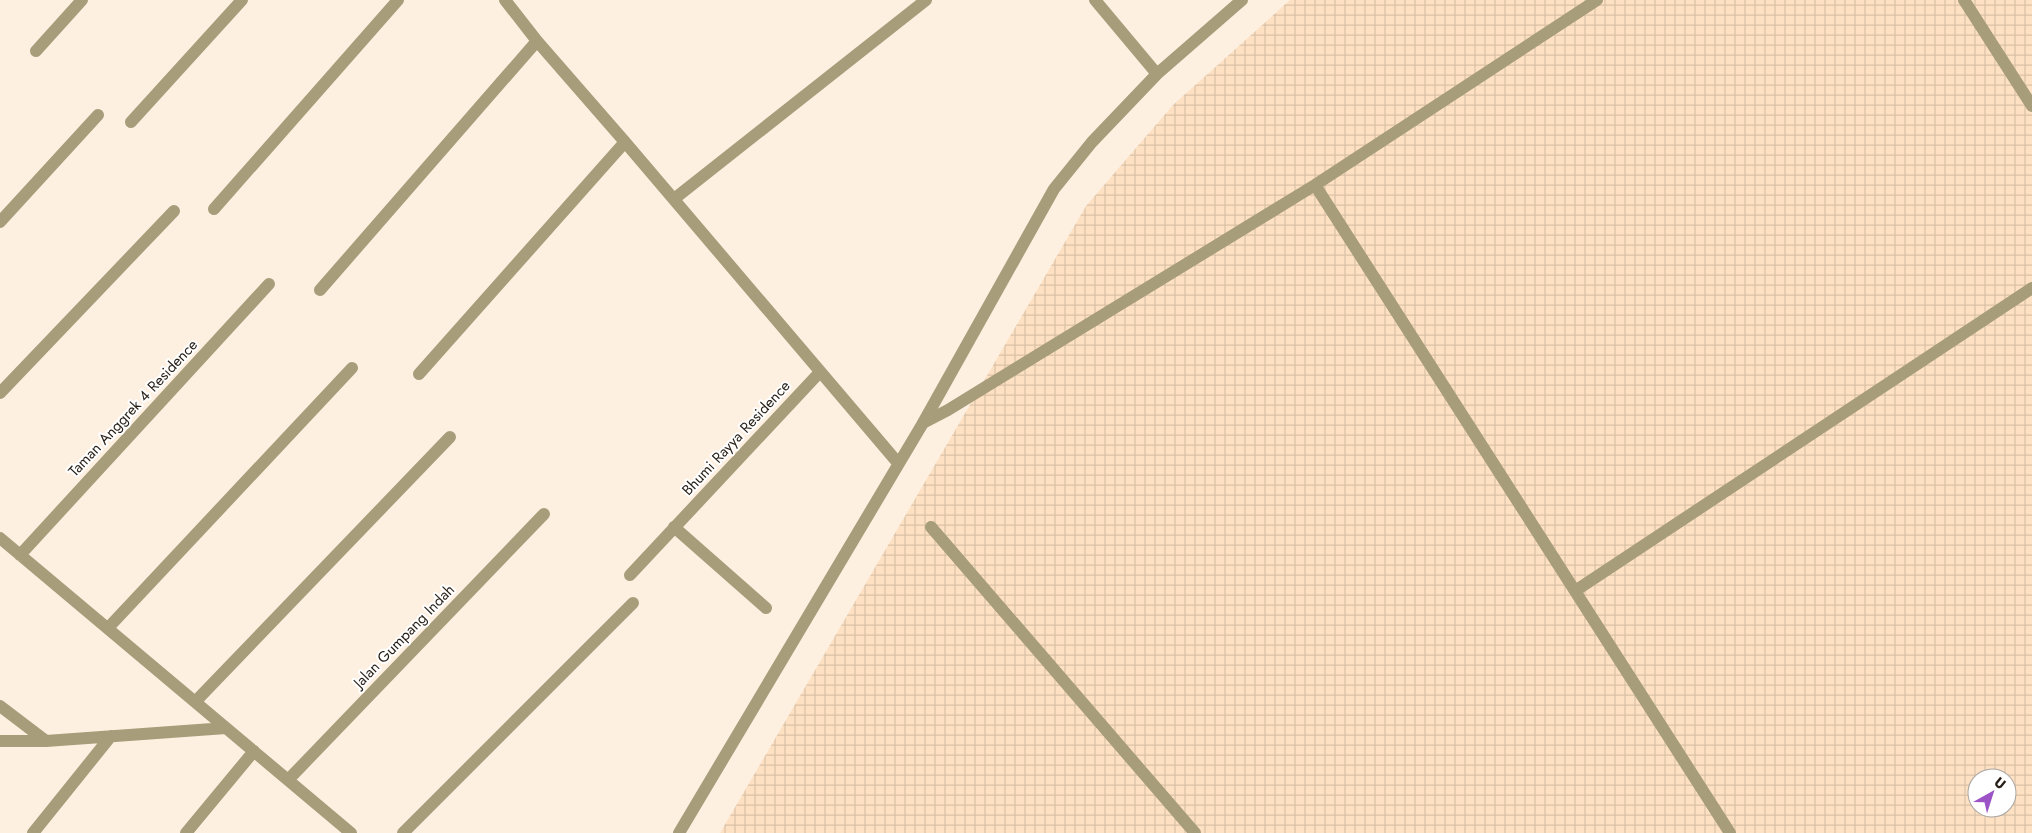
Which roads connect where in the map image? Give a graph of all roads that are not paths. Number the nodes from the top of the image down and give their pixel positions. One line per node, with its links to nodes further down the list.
1 (82, 0): 11 (street)
2 (242, 0): 15 (street)
3 (398, 0): 19 (street)
4 (505, 0): 10 (street)
5 (926, 0): 18 (street)
6 (1095, 0): 12 (street)
7 (1242, 0): 12 (street)
8 (1596, 0): 17 (street)
9 (1964, 0): 13 (street)
10 (537, 41): 16 (street); 24 (street)
11 (36, 51)
12 (1157, 74): 29 (street)
13 (2032, 106)
14 (98, 115): 21 (street)
15 (131, 122)
16 (625, 142): 18 (street); 27 (street)
17 (1314, 185): 29 (street); 38 (street)
18 (674, 199): 26 (street)
19 (214, 209)
20 (174, 211): 28 (street)
21 (0, 222)
22 (269, 284): 36 (street, Taman Anggrek 4 Residence)
23 (2032, 288): 38 (street)
24 (320, 290)
25 (352, 368): 41 (street)
26 (820, 372): 31 (street); 34 (street, Bhumi Rayya Residence)
27 (419, 374)
28 (0, 393)
29 (923, 423): 31 (street)
30 (450, 437): 42 (street)
31 (898, 463): 54 (street)
32 (544, 514): 49 (street, Jalan Gumpang Indah)
33 (931, 526): 55 (street)
34 (674, 527): 37 (street, Bhumi Rayya Residence); 40 (street)
35 (0, 538): 36 (street)
36 (20, 555): 41 (street)
37 (630, 575)
38 (1575, 591): 56 (street)
39 (633, 603): 53 (street)
40 (766, 608)
41 (108, 628): 42 (street)
42 (195, 702): 44 (street)
43 (0, 706): 47 (street)
44 (226, 728): 45 (street); 48 (street)
45 (112, 736): 47 (street); 50 (street)
46 (0, 741): 47 (street)
47 (46, 741)
48 (254, 751): 49 (street); 51 (street)
49 (288, 780): 52 (street)
50 (33, 833)
51 (186, 833)
52 (351, 833)
53 (403, 833)
54 (679, 833)
55 (1195, 833)
56 (1730, 833)

